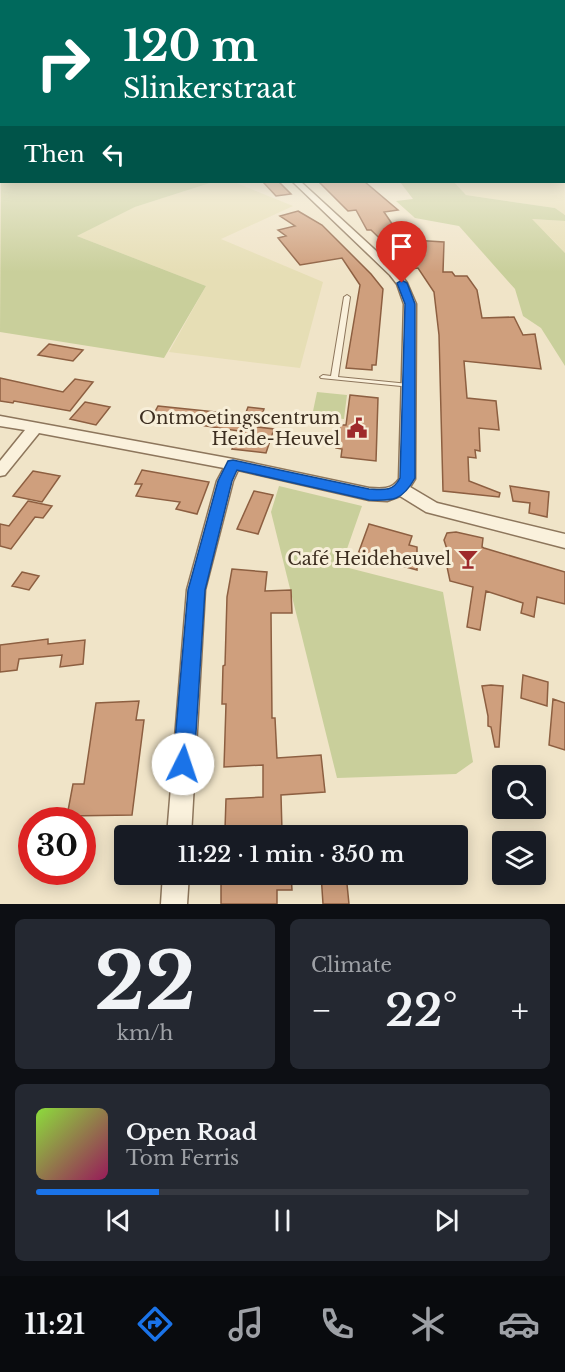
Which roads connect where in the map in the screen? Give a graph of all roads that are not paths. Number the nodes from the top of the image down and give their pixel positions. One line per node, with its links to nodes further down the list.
1 (304, 188): 5 (street)
2 (347, 297): 4 (lane)
3 (323, 377): 4 (lane)
4 (334, 378): 5 (lane)
5 (409, 386): 10 (street)
6 (0, 421): 7 (street)
7 (36, 428): 8 (street); 9 (street)
8 (233, 464): 10 (street); 12 (street)
9 (0, 471)
10 (401, 489): 11 (street)
11 (565, 541)
12 (180, 825)
13 (175, 885): 14 (street)
14 (174, 904)

